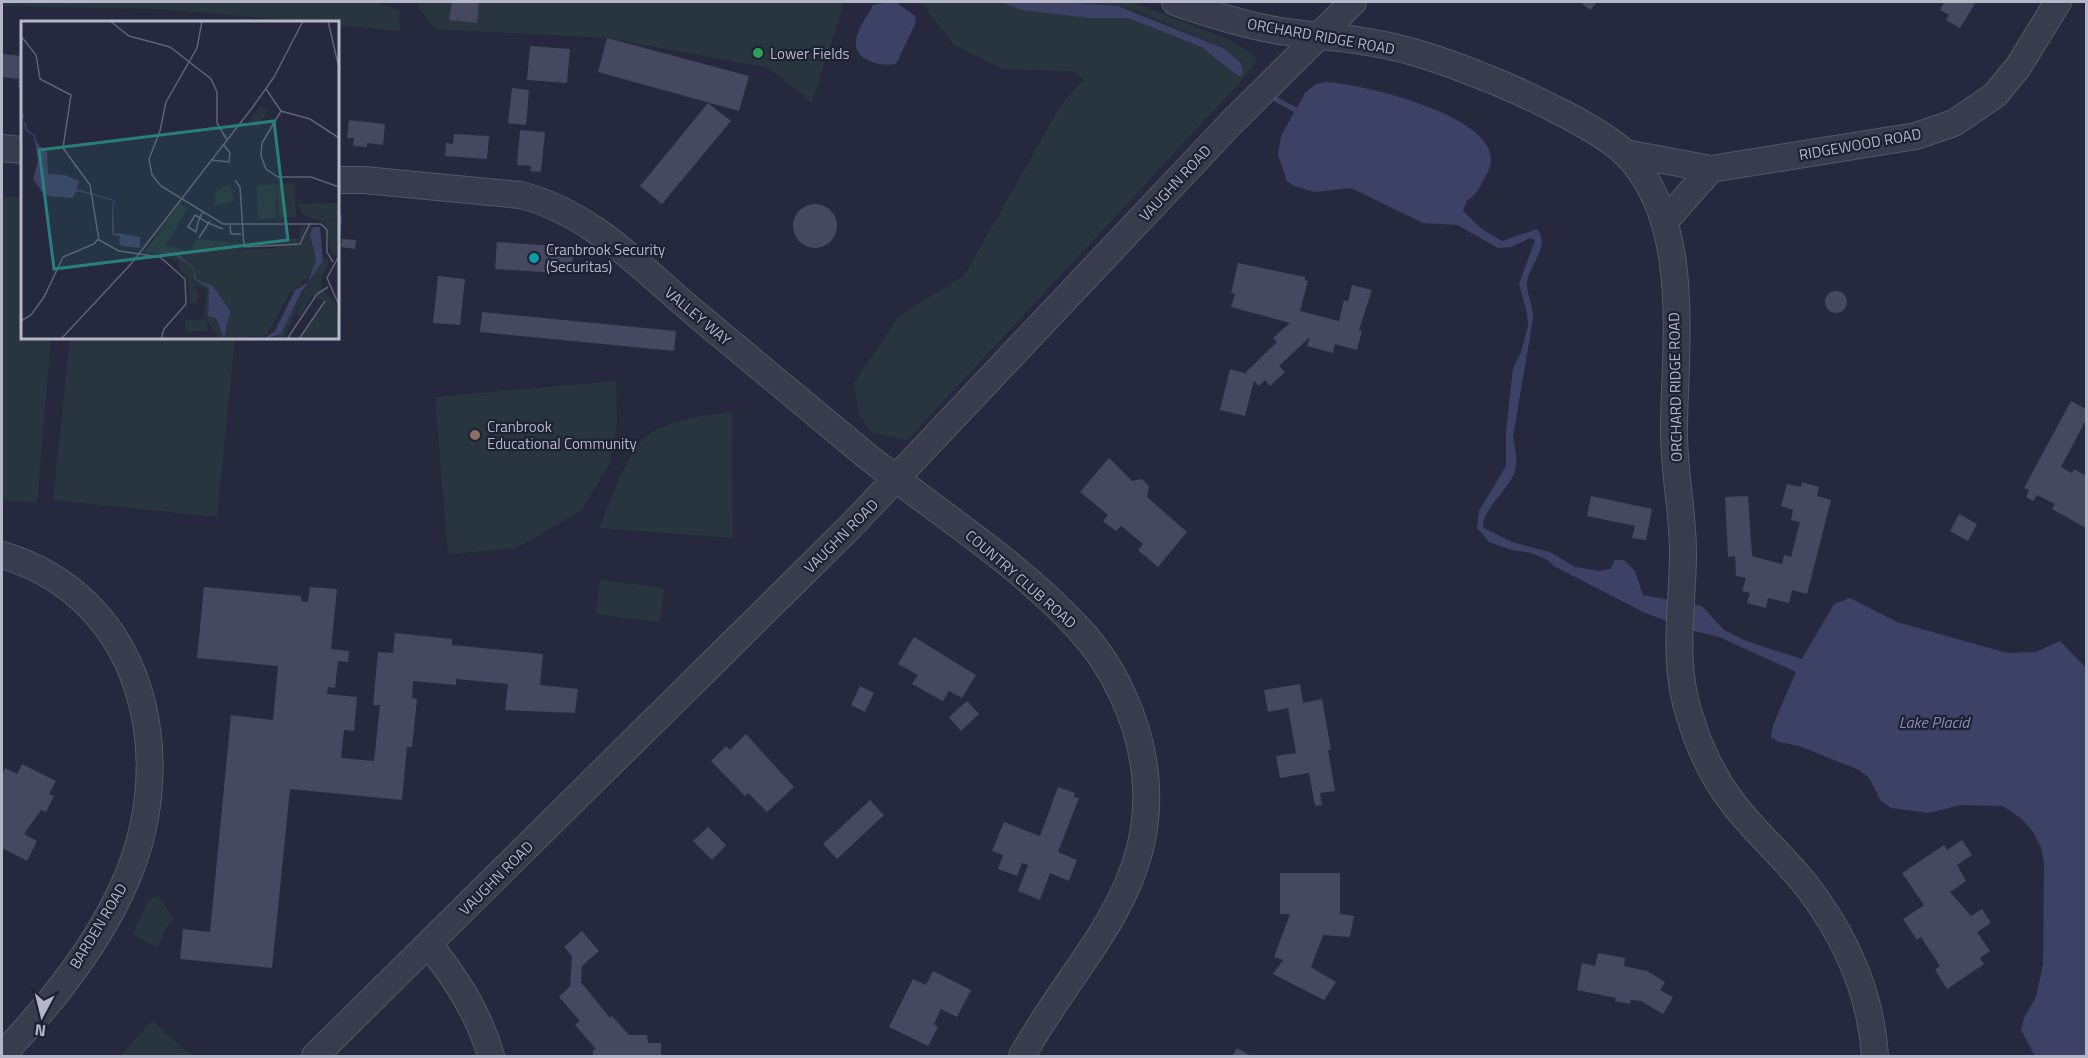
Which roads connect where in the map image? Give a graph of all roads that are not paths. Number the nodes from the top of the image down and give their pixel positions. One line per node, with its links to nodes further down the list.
1 (1175, 2): 4 (street, ORCHARD RIDGE ROAD)
2 (1353, 2): 4 (street, VAUGHN ROAD)
3 (2058, 2): 8 (street, RIDGEWOOD ROAD)
4 (1319, 34): 7 (street, ORCHARD RIDGE ROAD); 11 (street, VAUGHN ROAD)
5 (2, 148): 6 (street)
6 (21, 150)
7 (1625, 153): 8 (street, RIDGEWOOD ROAD); 10 (street, ORCHARD RIDGE ROAD)
8 (1711, 169): 10 (street)
9 (339, 180): 11 (street, VALLEY WAY)
10 (1666, 220): 18 (street, ORCHARD RIDGE ROAD)
11 (897, 480): 13 (street, VAUGHN ROAD); 17 (street, COUNTRY CLUB ROAD)
12 (2, 555): 14 (street, BARDEN ROAD)
13 (429, 945): 15 (street, VAUGHN ROAD); 16 (street)
14 (2, 1055)
15 (315, 1056)
16 (491, 1056)
17 (1022, 1056)
18 (1875, 1056)

